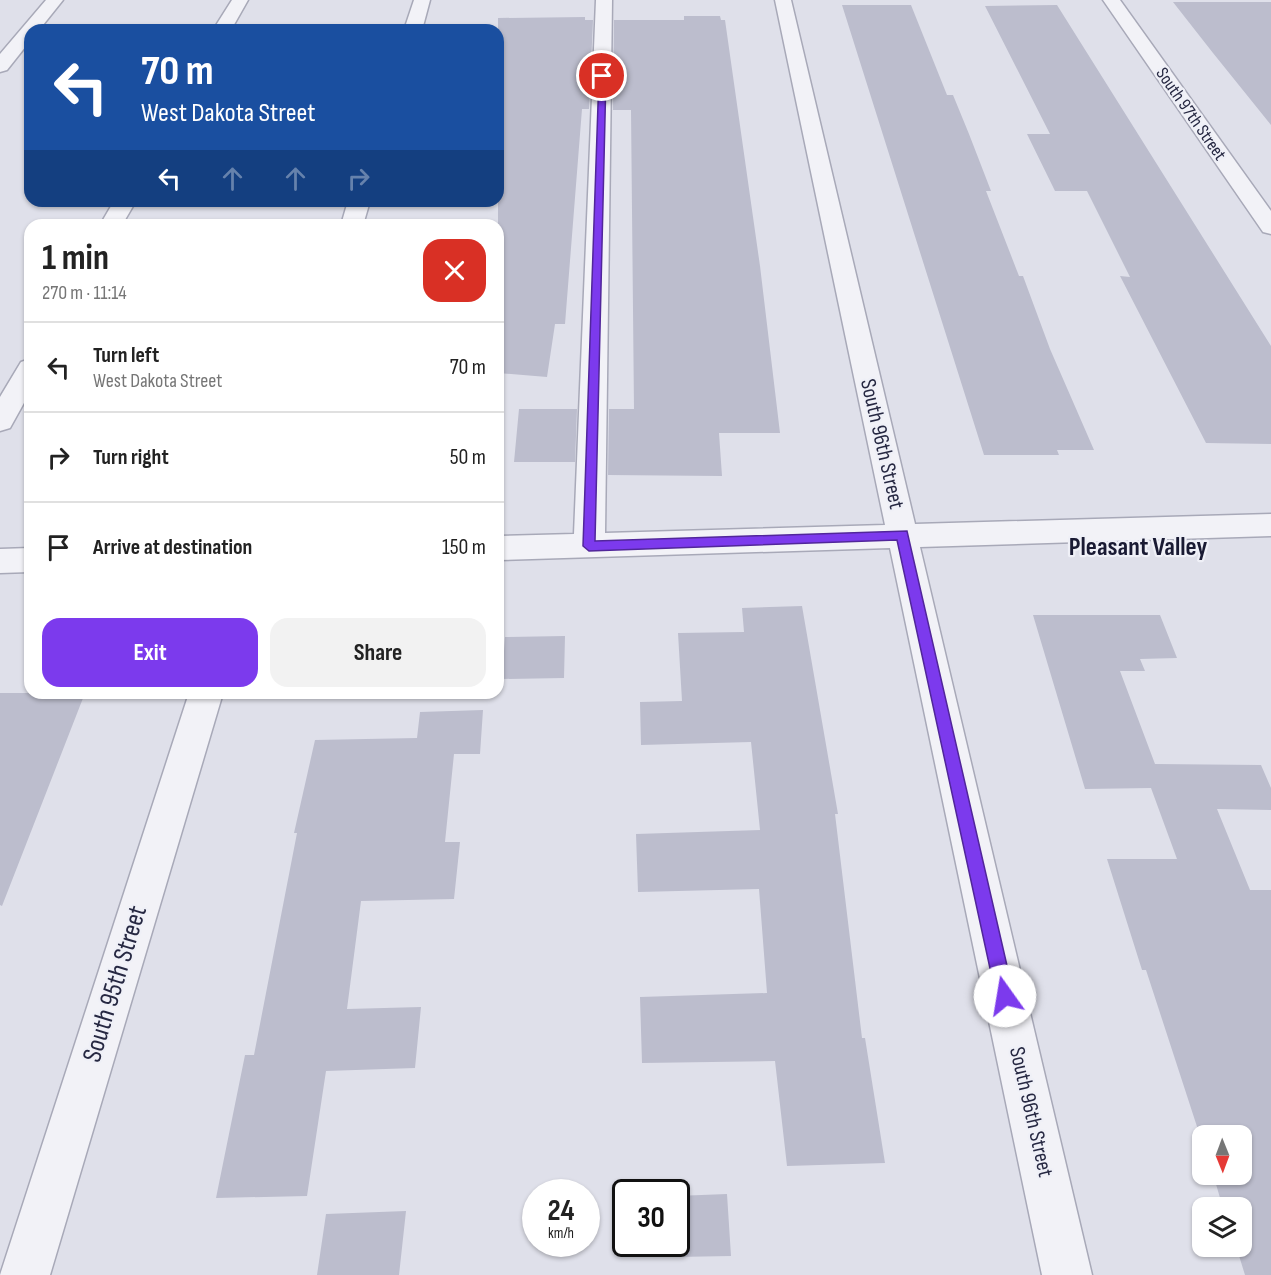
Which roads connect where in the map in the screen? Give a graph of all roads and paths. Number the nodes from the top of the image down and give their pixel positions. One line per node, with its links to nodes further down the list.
1 (55, 0): 7 (street)
2 (240, 0): 8 (street)
3 (422, 0): 9 (street)
4 (604, 0): 17 (street)
5 (783, 0): 16 (street, South 96th Street)
6 (1111, 0): 12 (street, South 97th Street)
7 (35, 24)
8 (226, 24)
9 (415, 24)
10 (24, 37): 11 (street)
11 (0, 66)
12 (1271, 227)
13 (24, 379): 14 (street)
14 (0, 421)
15 (1271, 525): 16 (street)
16 (902, 535): 17 (street); 23 (street, South 96th Street)
17 (589, 546): 18 (street)
18 (504, 548)
19 (24, 560): 20 (street)
20 (0, 561)
21 (204, 699): 22 (street, South 95th Street)
22 (25, 1275)
23 (1067, 1275)

